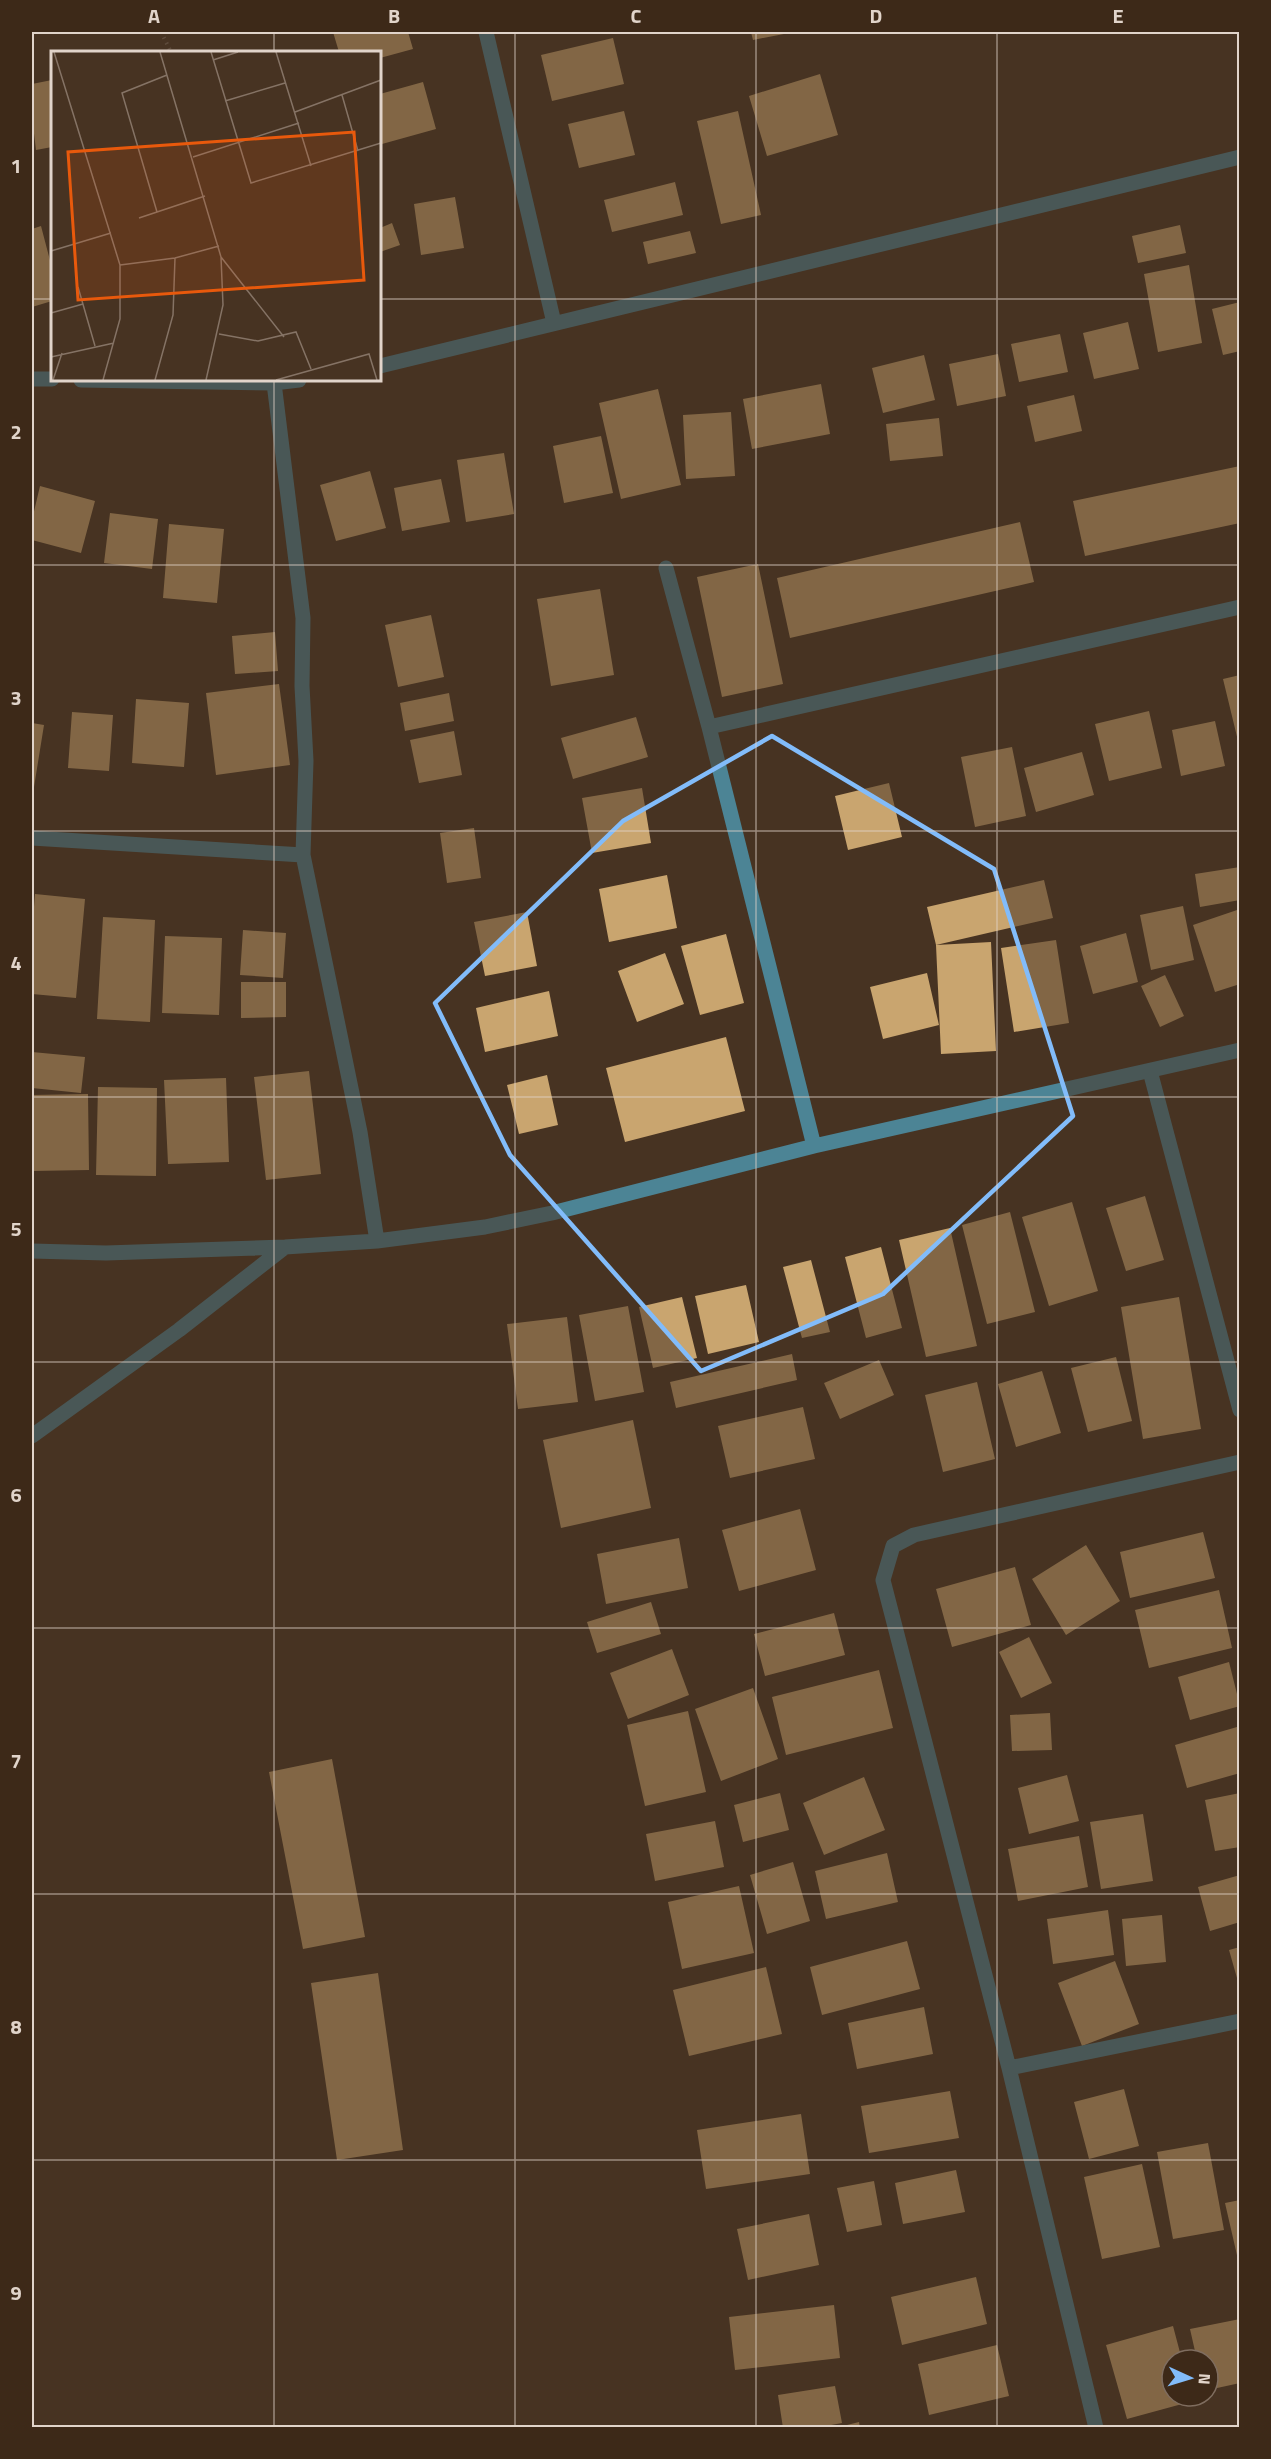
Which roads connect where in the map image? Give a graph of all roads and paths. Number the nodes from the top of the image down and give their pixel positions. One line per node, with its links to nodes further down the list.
1 (161, 32): 3 (path)
2 (486, 32): 5 (street)
3 (170, 51)
4 (1239, 157): 5 (street)
5 (554, 323): 6 (street)
6 (381, 366)
7 (32, 379): 8 (street)
8 (51, 379)
9 (145, 381): 11 (street)
10 (291, 381): 11 (street)
11 (274, 383): 16 (street)
12 (666, 568): 14 (street)
13 (1239, 607): 14 (street)
14 (709, 727): 19 (street)
15 (32, 838): 16 (street)
16 (303, 855): 20 (street)
17 (1239, 1050): 18 (street)
18 (1150, 1071): 19 (street); 23 (street)
19 (814, 1146): 20 (street)
20 (377, 1241): 21 (street)
21 (285, 1247): 22 (street); 24 (street)
22 (32, 1251)
23 (1239, 1410)
24 (32, 1436)
25 (1239, 1462): 27 (street)
26 (1239, 2021): 27 (street)
27 (1009, 2068): 28 (street)
28 (1096, 2427)

